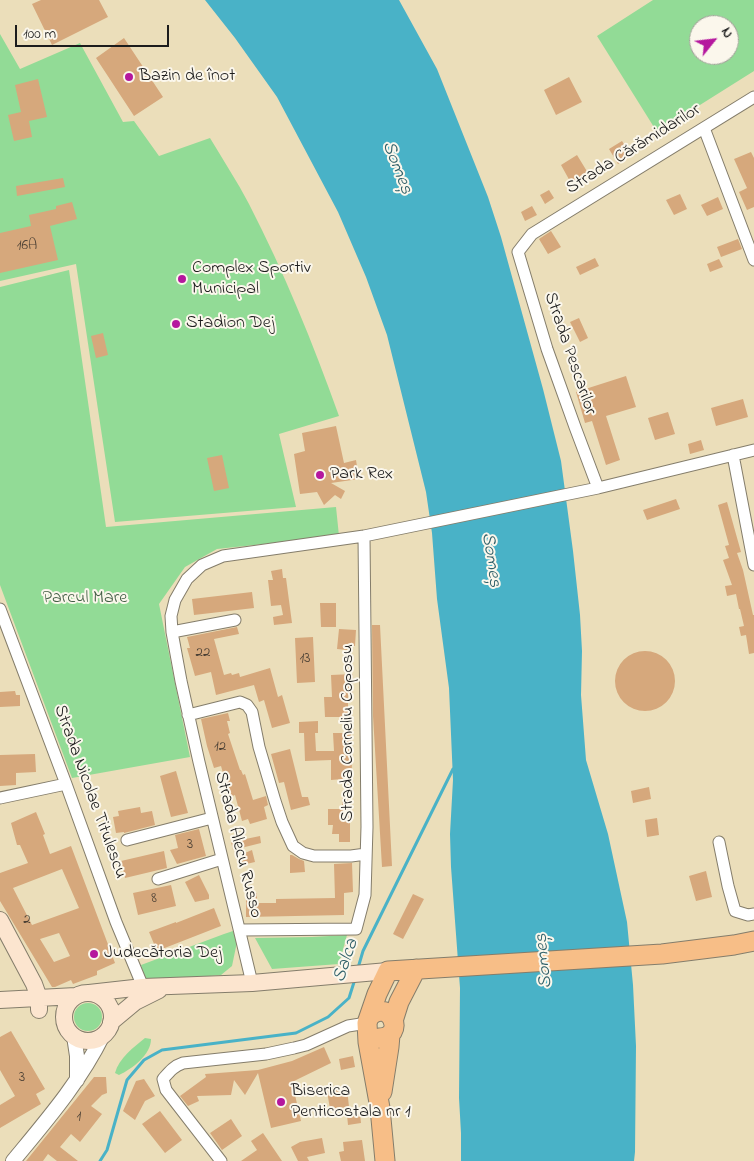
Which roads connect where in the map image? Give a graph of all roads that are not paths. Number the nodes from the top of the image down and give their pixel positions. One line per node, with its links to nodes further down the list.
1 (754, 97): 2 (street, Strada Cărămidarilor)
2 (704, 128): 3 (street, Strada Cărămidarilor); 4 (street)
3 (532, 234): 7 (street, Strada Pescarilor)
4 (754, 260)
5 (754, 450): 6 (street, Strada Alecu Russo)
6 (732, 455): 7 (street, Strada Alecu Russo); 9 (street)
7 (593, 489): 8 (street, Strada Alecu Russo)
8 (364, 536): 12 (street, Strada Alecu Russo); 19 (street, Strada Corneliu Coposu)
9 (754, 565)
10 (0, 609): 14 (street, Strada Nicolae Titulescu)
11 (235, 620): 12 (street)
12 (172, 632): 13 (street, Strada Alecu Russo)
13 (188, 715): 16 (street, Strada Alecu Russo); 19 (street)
14 (66, 784): 15 (street); 30 (street, Strada Nicolae Titulescu)
15 (0, 798)
16 (212, 818): 17 (street); 20 (street, Strada Alecu Russo)
17 (127, 840)
18 (719, 842): 22 (street)
19 (366, 854): 24 (street, Strada Corneliu Coposu)
20 (222, 859): 21 (street); 24 (street, Strada Alecu Russo)
21 (158, 879)
22 (754, 914)
23 (0, 920): 33 (main road)
24 (240, 930): 28 (street, Strada Alecu Russo)
25 (754, 941): 26 (highway)
26 (425, 968): 27 (highway); 37 (highway)
27 (388, 971): 28 (main road); 36 (highway)
28 (252, 983): 29 (main road)
29 (169, 986): 30 (main road); 38 (main road)
30 (142, 988): 31 (main road)
31 (82, 994): 33 (main road); 35 (main road); 38 (main road)
32 (0, 1000): 33 (main road)
33 (39, 1004): 34 (main road); 35 (main road)
34 (0, 1009)
35 (64, 1020): 39 (main road)
36 (368, 1023): 37 (highway); 41 (highway); 43 (street)
37 (392, 1028): 41 (highway)
38 (107, 1029): 39 (main road); 40 (street)
39 (74, 1036): 40 (street)
40 (77, 1080): 42 (street)
41 (380, 1108): 44 (highway)
42 (13, 1161)
43 (221, 1161)
44 (385, 1161)

